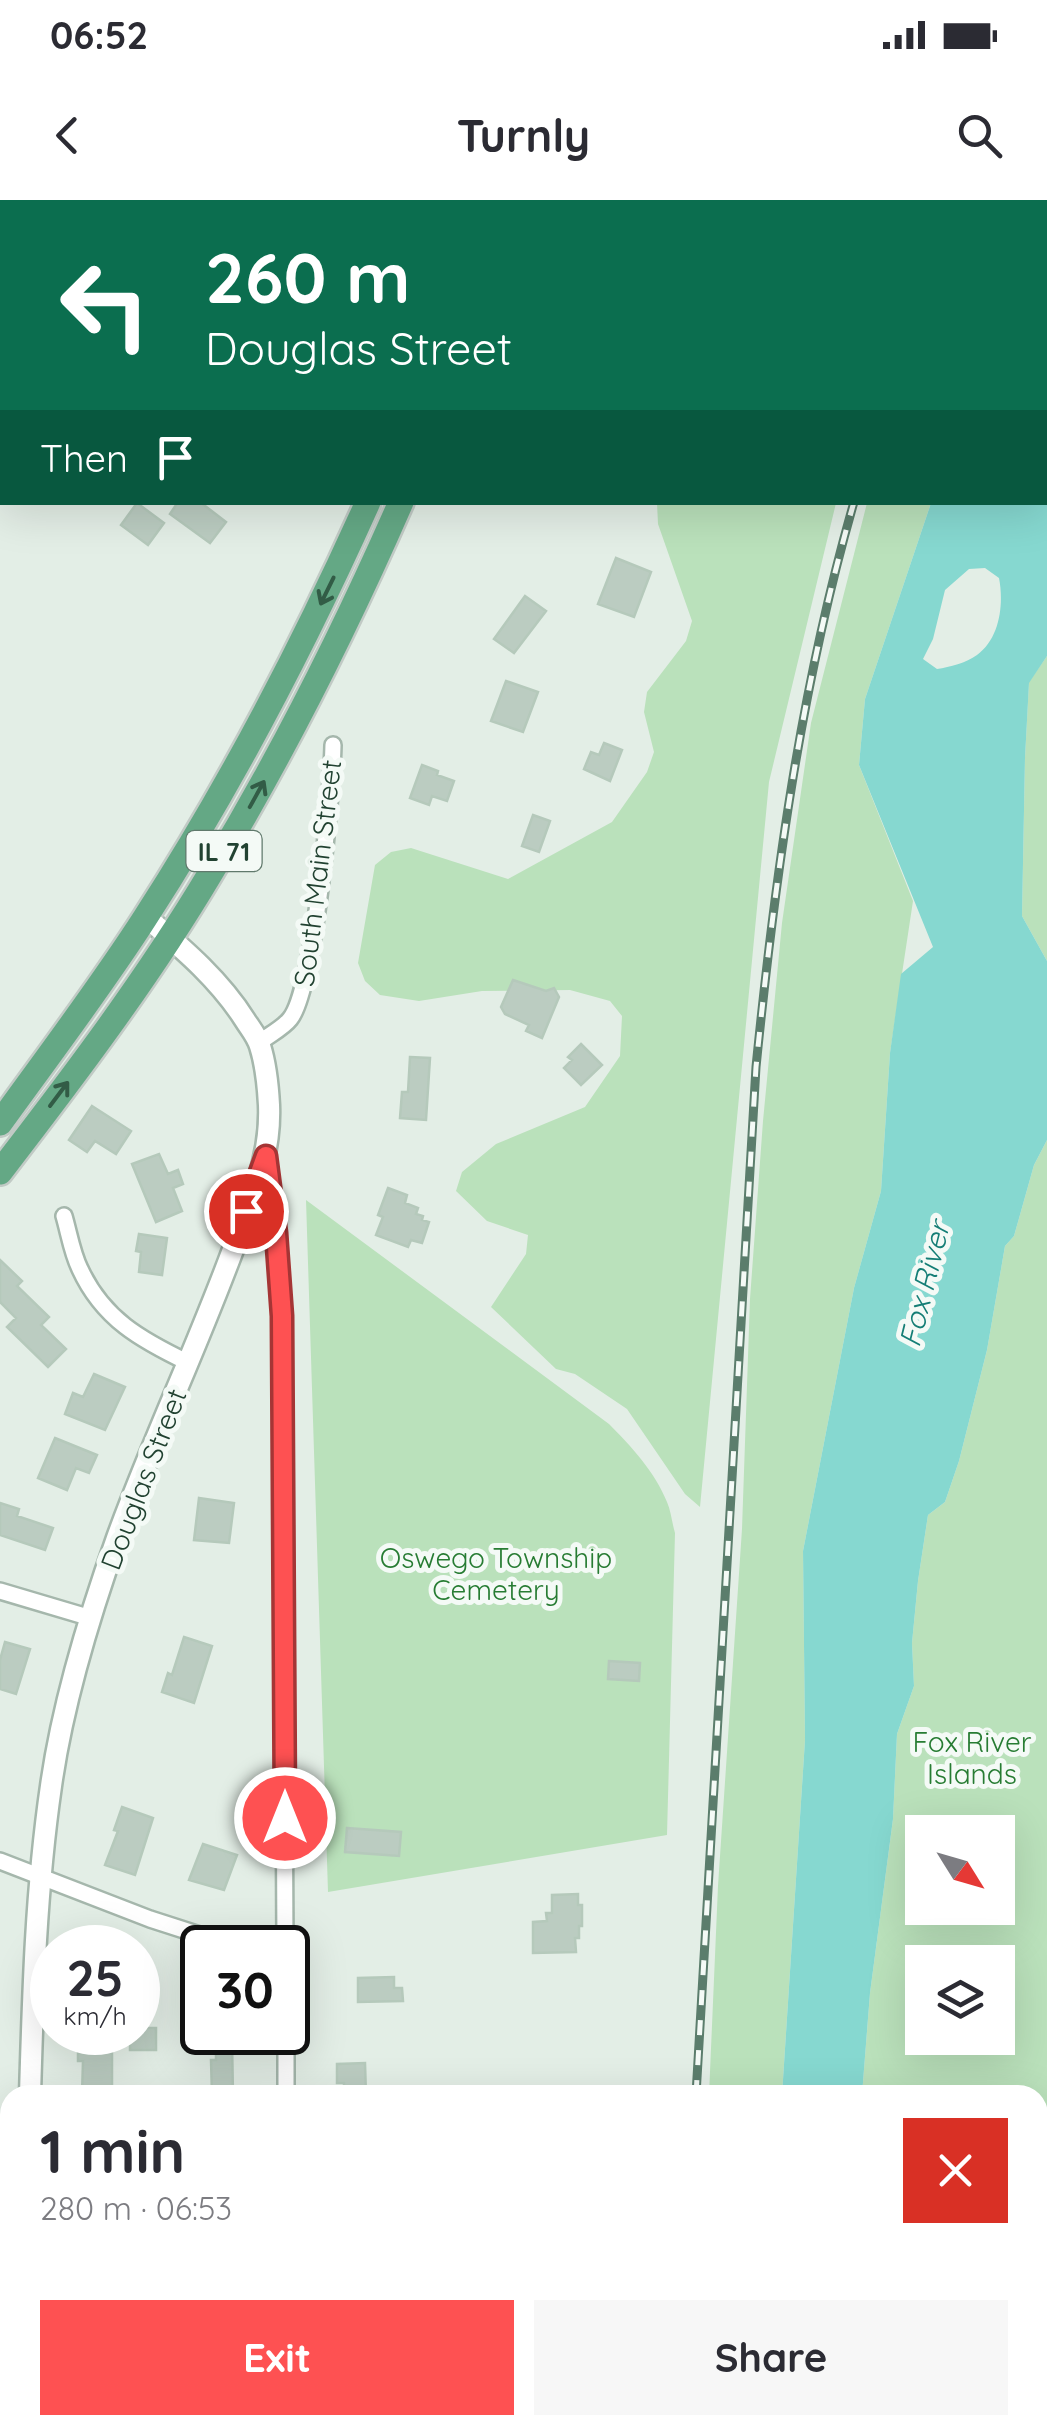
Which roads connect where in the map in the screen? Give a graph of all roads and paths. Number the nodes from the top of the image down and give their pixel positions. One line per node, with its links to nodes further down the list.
1 (367, 505): 4 (main road, IL 71, one-way to 4)
2 (399, 505): 5 (main road, IL 71, one-way to 2)
3 (332, 745): 6 (street, South Main Street)
4 (146, 918): 5 (street, Douglas Street); 7 (main road, IL 71)
5 (170, 937): 6 (street, Douglas Street); 9 (main road, IL 71, one-way to 5)
6 (260, 1042): 8 (street, Douglas Street)
7 (0, 1122)
8 (266, 1156): 11 (street, Douglas Street); 16 (street)
9 (0, 1172)
10 (64, 1216): 11 (street)
11 (188, 1363): 13 (street, Douglas Street)
12 (0, 1591): 13 (street)
13 (90, 1618): 15 (street, Douglas Street)
14 (0, 1861): 15 (street)
15 (40, 1877): 17 (street); 19 (street, Douglas Street)
16 (286, 1925)
17 (180, 1929)
18 (286, 2055): 20 (street)
19 (30, 2085)
20 (286, 2085)

